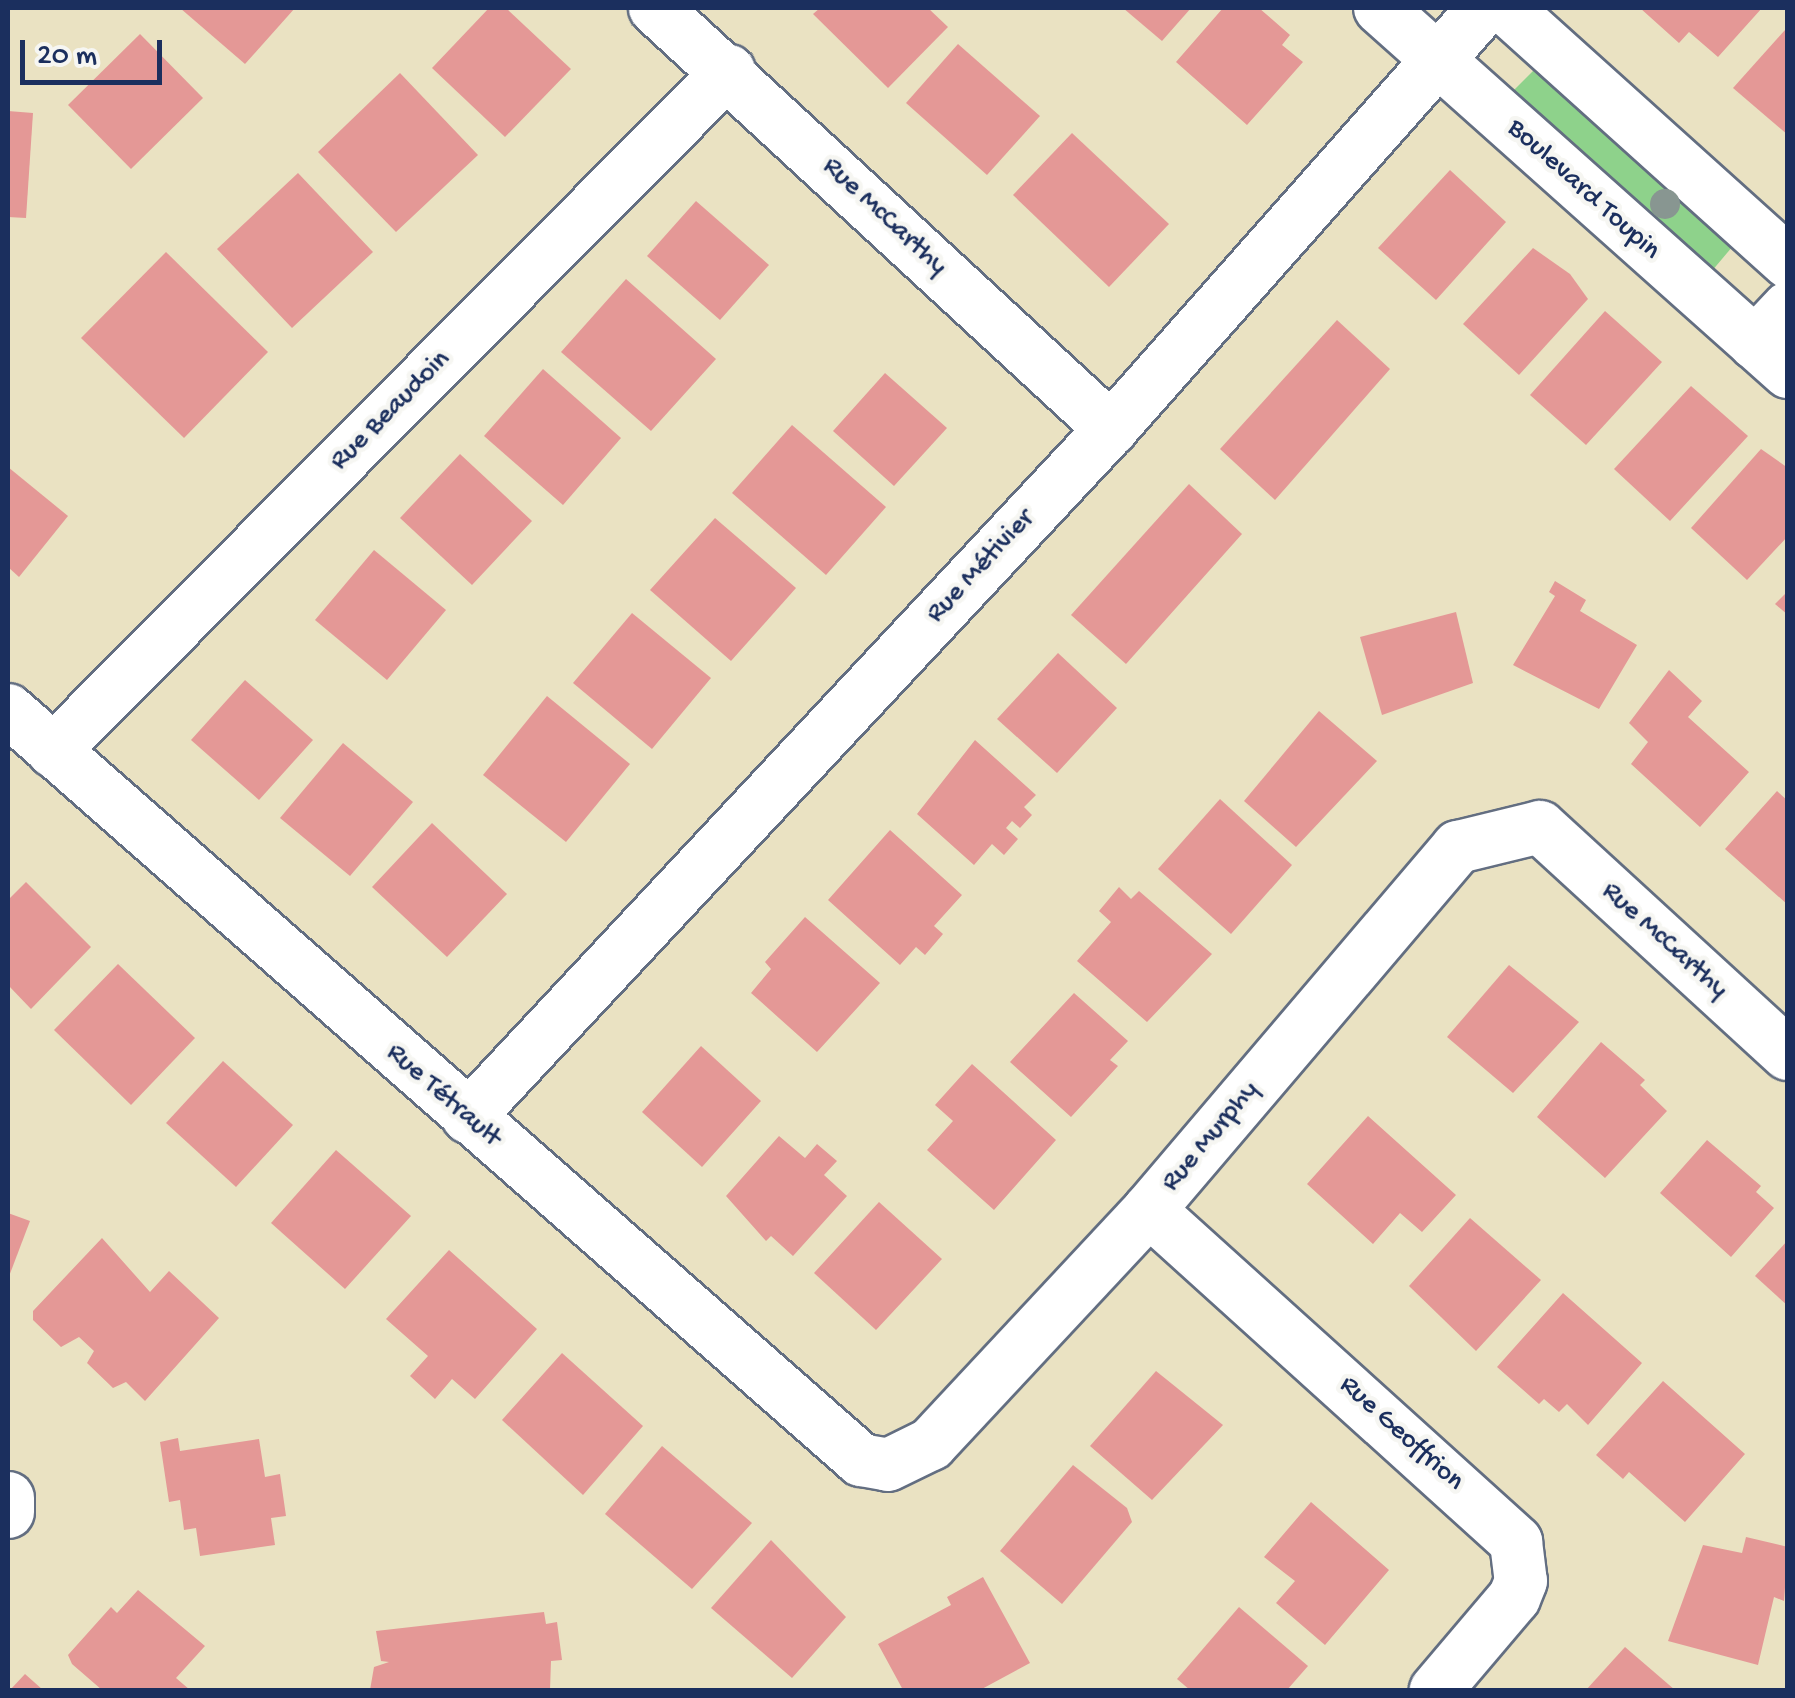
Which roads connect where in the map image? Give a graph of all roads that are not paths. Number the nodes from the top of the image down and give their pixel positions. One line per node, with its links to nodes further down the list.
1 (654, 8): 6 (street, Rue McCarthy)
2 (1380, 8): 5 (street, Boulevard Toupin)
3 (1484, 8): 5 (street, Rue Métivier)
4 (1506, 8): 7 (street)
5 (1437, 60): 8 (street, Boulevard Toupin); 9 (street, Rue Métivier)
6 (729, 71): 9 (street, Rue McCarthy); 11 (street, Rue Beaudoin)
7 (1788, 262)
8 (1777, 341)
9 (1110, 429): 14 (street, Rue Métivier)
10 (8, 710): 11 (street, Rue Tétrault)
11 (53, 751): 14 (street, Rue Tétrault)
12 (1540, 828): 13 (street, Rue McCarthy); 15 (street, Rue Murphy)
13 (1788, 1054)
14 (468, 1118): 16 (street, Rue Tétrault)
15 (1149, 1210): 16 (street, Rue Murphy); 19 (street, Rue Geoffrion)
16 (888, 1465)
17 (8, 1498): 18 (street)
18 (8, 1512)
19 (1436, 1690)

